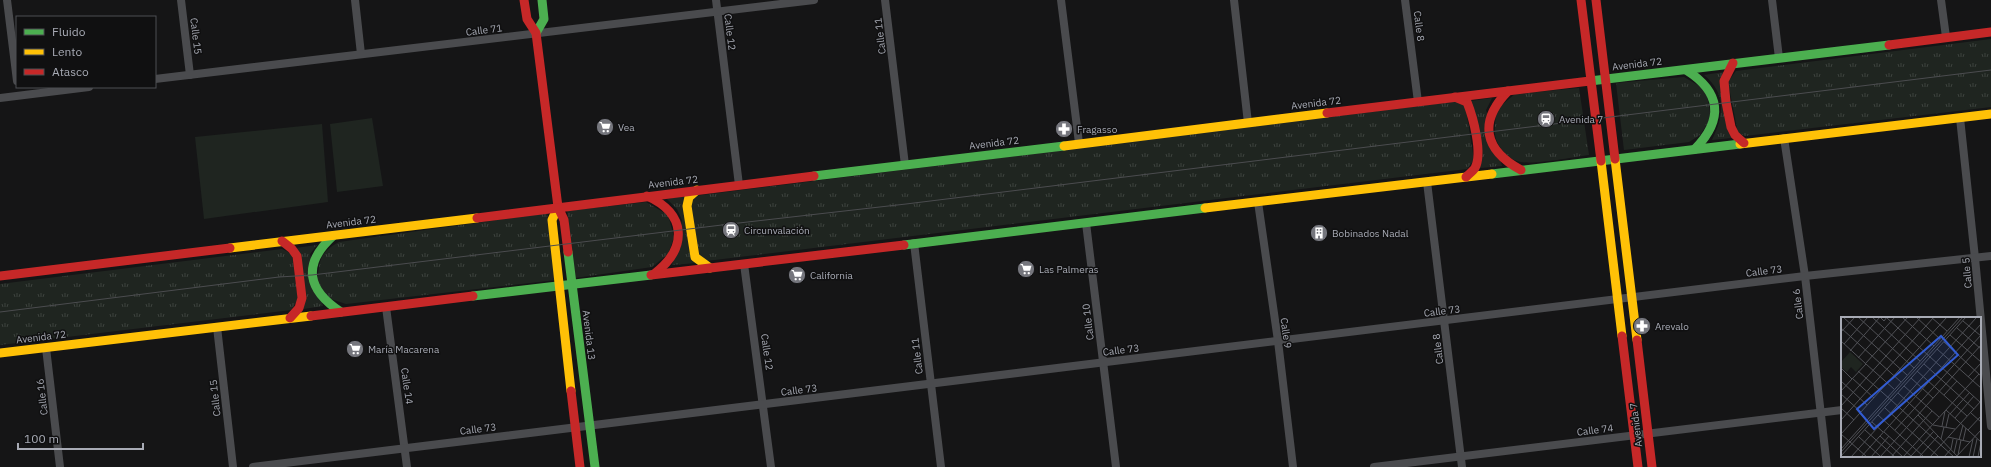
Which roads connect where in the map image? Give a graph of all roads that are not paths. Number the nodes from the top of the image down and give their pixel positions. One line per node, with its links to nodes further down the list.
1 (7, 0): 24 (street)
2 (181, 0): 25 (street, Calle 15)
3 (355, 0): 20 (street)
4 (524, 0): 18 (main road, Avenida 13)
5 (542, 0): 18 (main road)
6 (716, 0): 16 (street, Calle 12)
7 (814, 0): 16 (street, Calle 71)
8 (885, 0): 44 (street, Calle 11)
9 (1061, 0): 39 (street)
10 (1234, 0): 37 (street)
11 (1405, 0): 34 (street, Calle 8)
12 (1581, 0): 28 (main road, Avenida 7)
13 (1596, 0): 27 (main road, Avenida 7)
14 (1772, 0): 21 (street)
15 (1941, 0): 19 (street)
16 (717, 12): 18 (street, Calle 71); 48 (street, Calle 12)
17 (1991, 32): 19 (main road, Avenida 72)
18 (536, 33): 20 (street, Calle 71); 52 (main road, Avenida 13)
19 (1946, 37): 21 (main road, Avenida 72)
20 (361, 54): 25 (street, Calle 71)
21 (1779, 58): 22 (main road, Avenida 72)
22 (1733, 64): 23 (main road, Avenida 72); 40 (main road)
23 (1686, 70): 27 (main road, Avenida 72); 41 (main road)
24 (16, 73)
25 (190, 75): 26 (street, Calle 71)
26 (156, 79)
27 (1606, 79): 28 (main road, Avenida 72); 42 (main road, Avenida 7)
28 (1591, 81): 31 (main road, Avenida 72); 43 (main road, Avenida 7)
29 (71, 88): 30 (street)
30 (18, 91): 33 (street)
31 (1508, 91): 32 (main road, Avenida 72); 45 (main road)
32 (1455, 97): 34 (main road, Avenida 72); 46 (main road)
33 (0, 98)
34 (1418, 102): 37 (main road, Avenida 72)
35 (1991, 114): 36 (main road, Avenida 72)
36 (1960, 118): 38 (main road, Avenida 72); 58 (street, Calle 5)
37 (1248, 123): 39 (main road, Avenida 72)
38 (1784, 138): 40 (main road, Avenida 72); 63 (street, Calle 6)
39 (1079, 143): 44 (main road, Avenida 72)
40 (1744, 143): 41 (main road, Avenida 72)
41 (1695, 149): 42 (main road, Avenida 72)
42 (1615, 159): 43 (main road, Avenida 72); 66 (main road, Avenida 7)
43 (1600, 161): 45 (main road, Avenida 72); 67 (main road, Avenida 7)
44 (905, 165): 48 (main road, Avenida 72)
45 (1521, 170): 46 (main road, Avenida 72)
46 (1466, 177): 47 (main road, Avenida 72)
47 (1427, 182): 51 (main road, Avenida 72); 72 (street, Calle 8)
48 (738, 185): 49 (main road, Avenida 72)
49 (697, 190): 50 (main road, Avenida 72); 60 (main road)
50 (646, 196): 52 (main road, Avenida 72); 61 (main road)
51 (1258, 202): 53 (main road, Avenida 72); 75 (street, Calle 9)
52 (558, 207): 54 (main road, Avenida 72); 64 (main road, Avenida 13); 65 (main road, Avenida 13)
53 (1086, 222): 56 (main road, Avenida 72); 78 (street, Calle 10)
54 (333, 236): 55 (main road, Avenida 72); 69 (main road)
55 (282, 241): 62 (main road, Avenida 72); 71 (main road)
56 (914, 243): 59 (main road, Avenida 72); 79 (street, Calle 11)
57 (1991, 256): 58 (street, Calle 73)
58 (1975, 258): 63 (street, Calle 73); 70 (street, Calle 5)
59 (744, 264): 60 (main road, Avenida 72); 81 (street, Calle 12)
60 (710, 268): 61 (main road, Avenida 72)
61 (653, 275): 64 (main road, Avenida 72)
62 (0, 276)
63 (1805, 276): 66 (street, Calle 73); 83 (street, Calle 6)
64 (572, 284): 65 (main road, Avenida 72); 84 (main road, Avenida 13)
65 (560, 286): 68 (main road, Avenida 72); 86 (main road, Avenida 13)
66 (1631, 298): 67 (street, Calle 73); 87 (main road, Avenida 7)
67 (1617, 299): 72 (street, Calle 73); 88 (main road, Avenida 7)
68 (386, 307): 69 (main road, Avenida 72); 89 (street, Calle 14)
69 (342, 312): 71 (main road, Avenida 72)
70 (1980, 317)
71 (290, 318): 73 (main road, Avenida 72)
72 (1444, 320): 75 (street, Calle 73); 90 (street, Calle 8)
73 (217, 327): 76 (main road, Avenida 72); 92 (street, Calle 15)
74 (1981, 331): 80 (street, Calle 5)
75 (1278, 341): 78 (street, Calle 73); 100 (street, Calle 9)
76 (46, 348): 77 (main road, Avenida 72); 91 (street, Calle 16)
77 (0, 353)
78 (1103, 362): 79 (street, Calle 73); 99 (street, Calle 10)
79 (931, 384): 81 (street, Calle 73); 98 (street, Calle 11)
80 (1986, 392): 85 (street, Calle 5)
81 (764, 404): 84 (street, Calle 73); 97 (street, Calle 12)
82 (1841, 410): 83 (street, Calle 74)
83 (1821, 412): 87 (street, Calle 74); 105 (street, Calle 6)
84 (590, 426): 86 (street, Calle 73); 96 (main road, Avenida 13)
85 (1991, 426)
86 (577, 427): 89 (street, Calle 73); 95 (main road, Avenida 13)
87 (1648, 434): 88 (street, Calle 74); 104 (main road, Avenida 7)
88 (1634, 435): 90 (street, Calle 74); 103 (main road, Avenida 7)
89 (405, 448): 93 (street, Calle 73); 94 (street, Calle 14)
90 (1461, 456): 101 (street, Calle 74); 102 (street, Calle 8)
91 (60, 467)
92 (232, 467)
93 (253, 467)
94 (407, 467)
95 (580, 467)
96 (595, 467)
97 (771, 467)
98 (941, 467)
99 (1116, 467)
100 (1293, 467)
101 (1374, 467)
102 (1462, 467)
103 (1638, 467)
104 (1652, 467)
105 (1827, 467)

